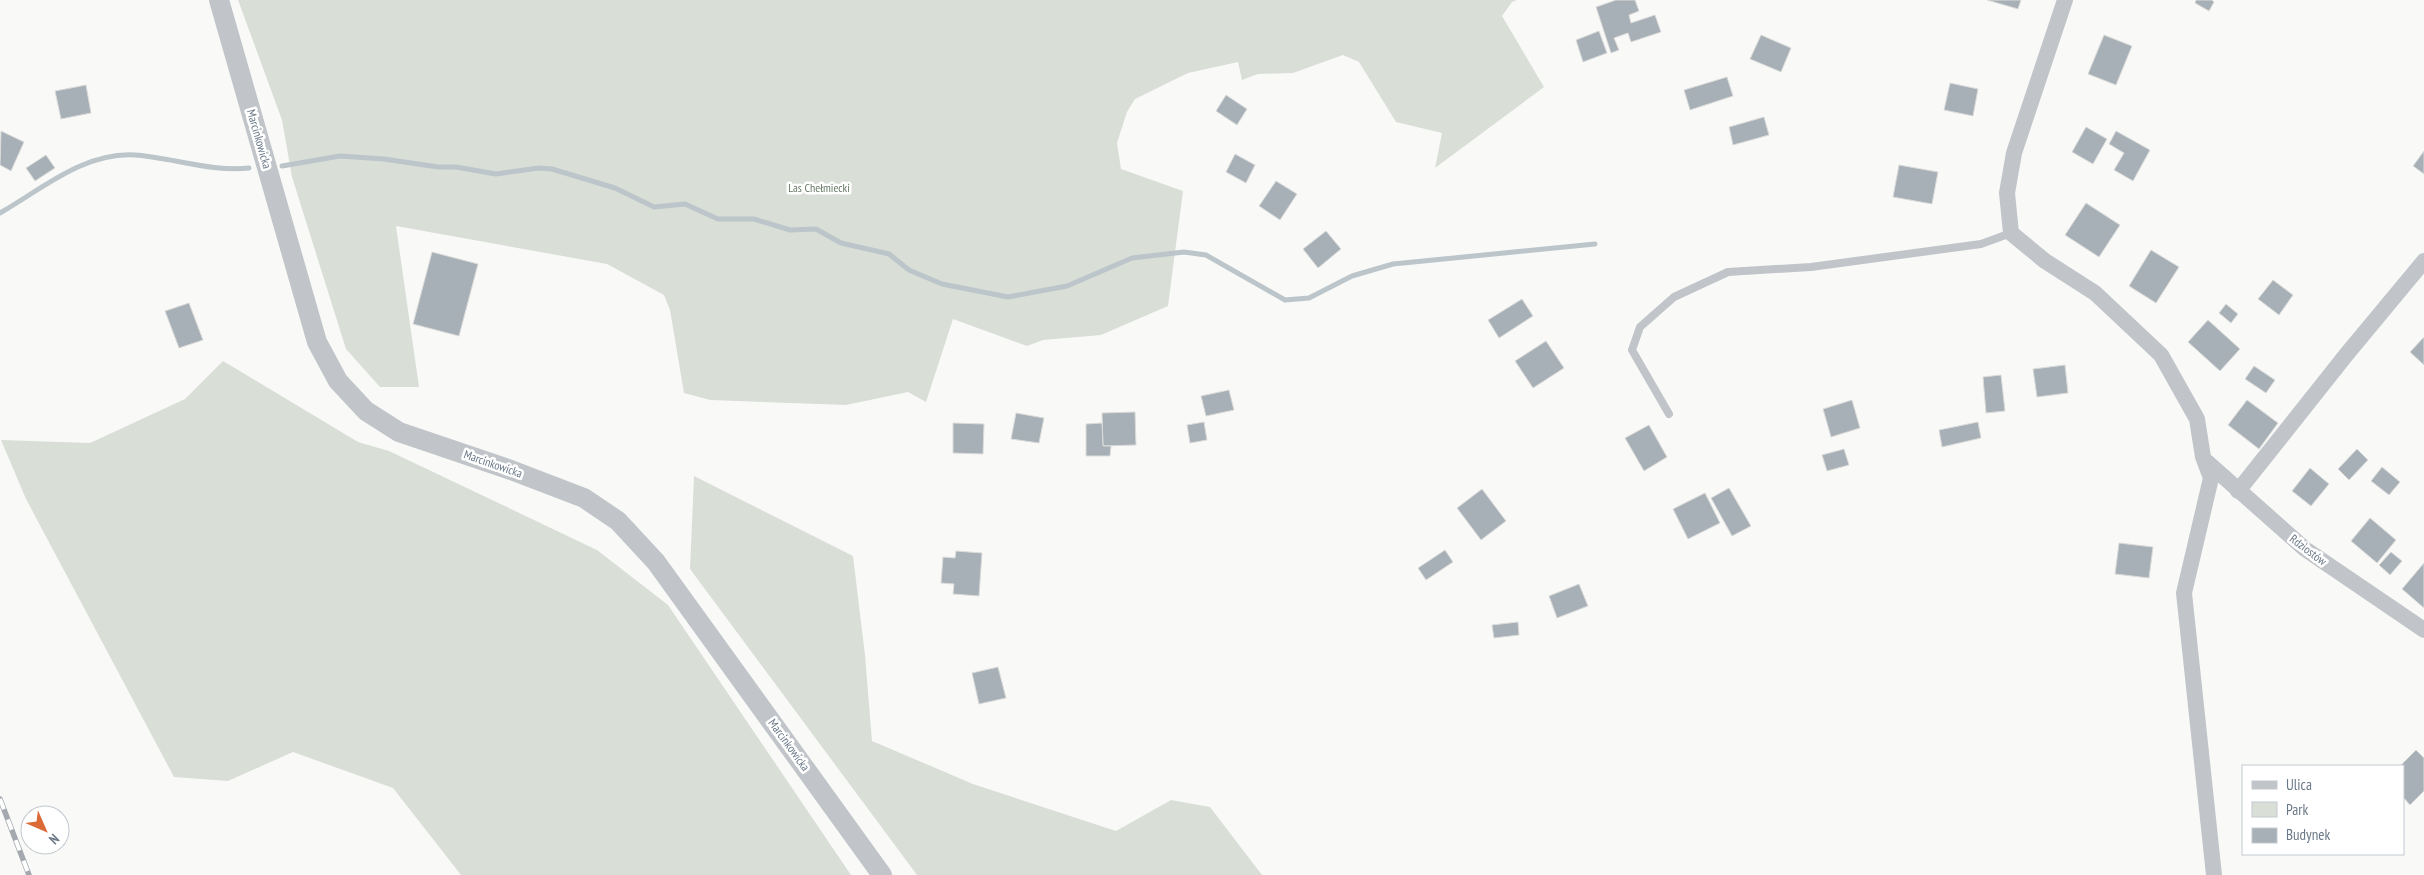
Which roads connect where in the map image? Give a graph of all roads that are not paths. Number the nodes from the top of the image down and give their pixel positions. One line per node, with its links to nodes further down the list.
1 (219, 0): 9 (street, Marcinkowicka)
2 (2065, 0): 3 (street)
3 (2011, 233): 5 (lane); 6 (street)
4 (2424, 261): 7 (street)
5 (1669, 414)
6 (2203, 458): 7 (street, Rdziostów); 10 (street)
7 (2238, 491): 8 (street, Rdziostów)
8 (2424, 630)
9 (882, 875)
10 (2214, 875)

